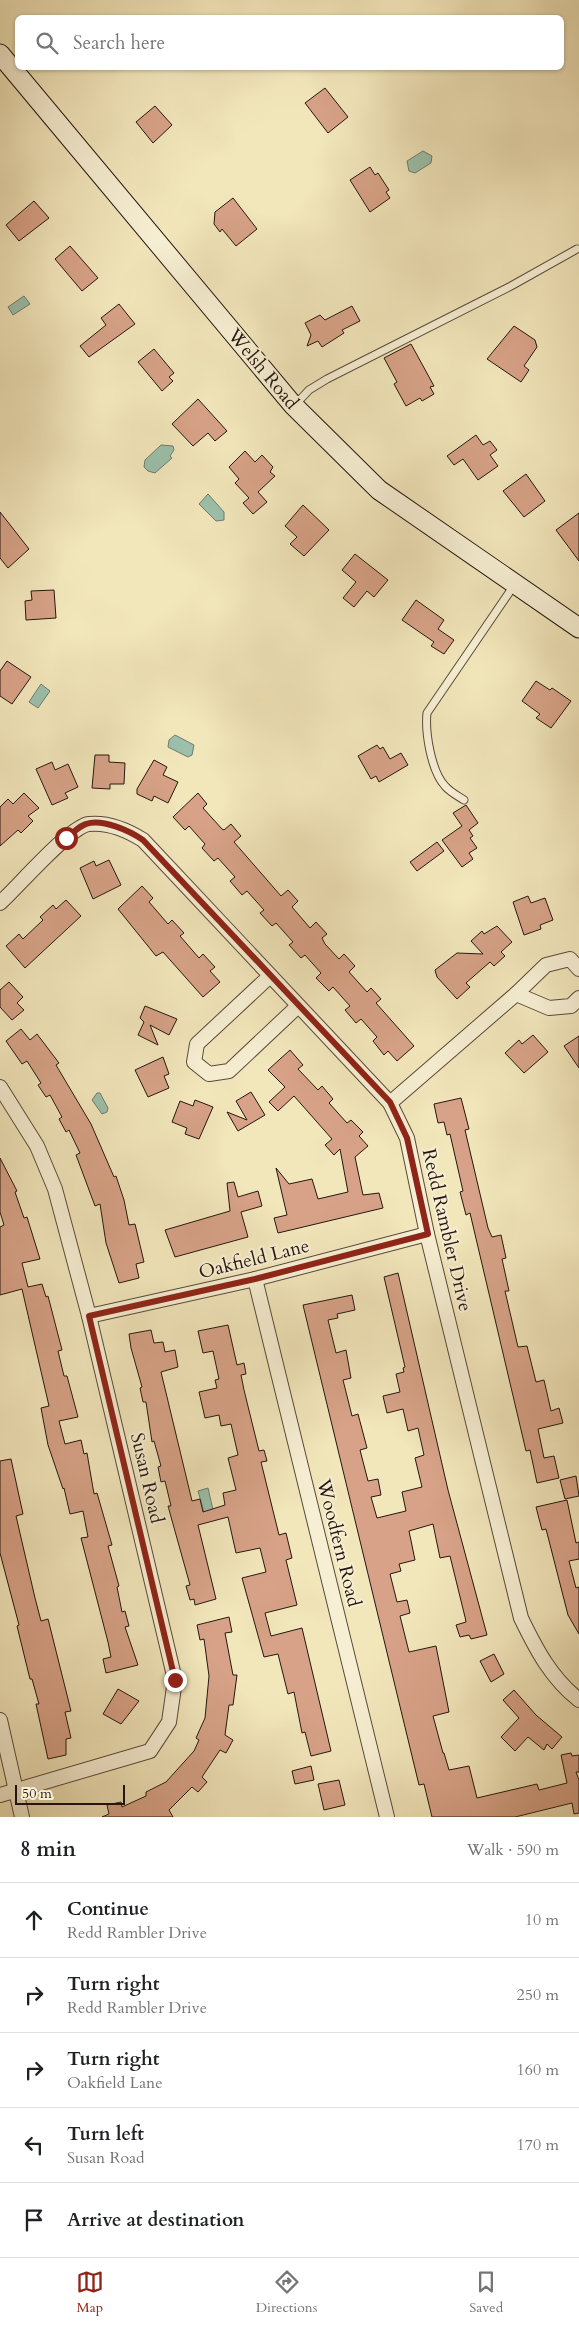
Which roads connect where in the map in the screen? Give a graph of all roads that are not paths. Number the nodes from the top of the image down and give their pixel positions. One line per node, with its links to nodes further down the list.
1 (0, 54): 3 (main road, Welsh Road)
2 (577, 249): 3 (lane)
3 (294, 406): 4 (main road, Welsh Road)
4 (515, 584): 5 (main road, Welsh Road); 6 (lane)
5 (579, 628)
6 (464, 800)
7 (0, 903): 9 (street, Redd Rambler Drive)
8 (579, 969): 10 (street)
9 (270, 976): 12 (street, Redd Rambler Drive); 12 (street)
10 (516, 994): 11 (street); 14 (street)
11 (579, 998)
12 (298, 1006): 14 (street, Redd Rambler Drive)
13 (0, 1087): 17 (street, Susan Road)
14 (390, 1102): 15 (street, Redd Rambler Drive)
15 (428, 1234): 16 (street, Oakfield Lane); 18 (street, Redd Rambler Drive)
16 (255, 1279): 17 (street, Oakfield Lane); 23 (street, Woodfern Road)
17 (89, 1316): 20 (street, Susan Road)
18 (579, 1700)
19 (0, 1720): 20 (street)
20 (17, 1792): 21 (street, Susan Road); 22 (street)
21 (0, 1795)
22 (22, 1817)
23 (387, 1817)

